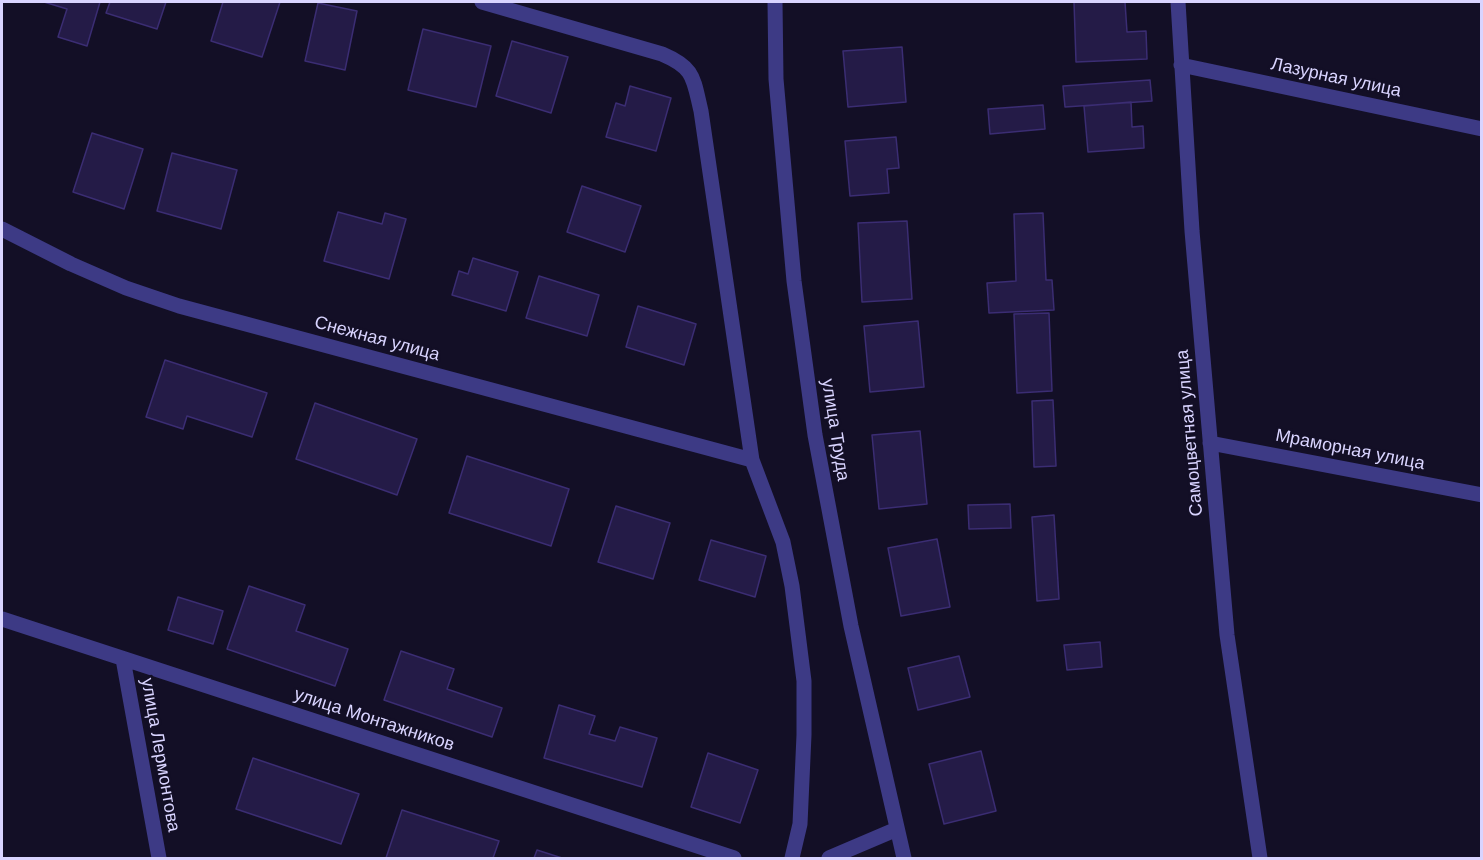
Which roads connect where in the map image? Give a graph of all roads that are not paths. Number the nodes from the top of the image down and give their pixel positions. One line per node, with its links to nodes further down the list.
1 (482, 2): 8 (street)
2 (775, 2): 12 (street, улица Труда)
3 (1178, 2): 4 (street, Самоцветная улица)
4 (1181, 65): 5 (street, Лазурная улица); 7 (street, Самоцветная улица)
5 (1482, 129)
6 (2, 229): 8 (street, Снежная улица)
7 (1210, 443): 9 (street, Мраморная улица); 18 (street, Самоцветная улица)
8 (752, 460): 15 (street)
9 (1482, 495)
10 (2, 619): 11 (street, улица Монтажников)
11 (123, 659): 13 (street, улица Лермонтова); 14 (street, улица Монтажников)
12 (897, 829): 16 (street); 17 (street, улица Труда)
13 (159, 858)
14 (734, 858)
15 (792, 858)
16 (829, 858)
17 (904, 858)
18 (1260, 858)

